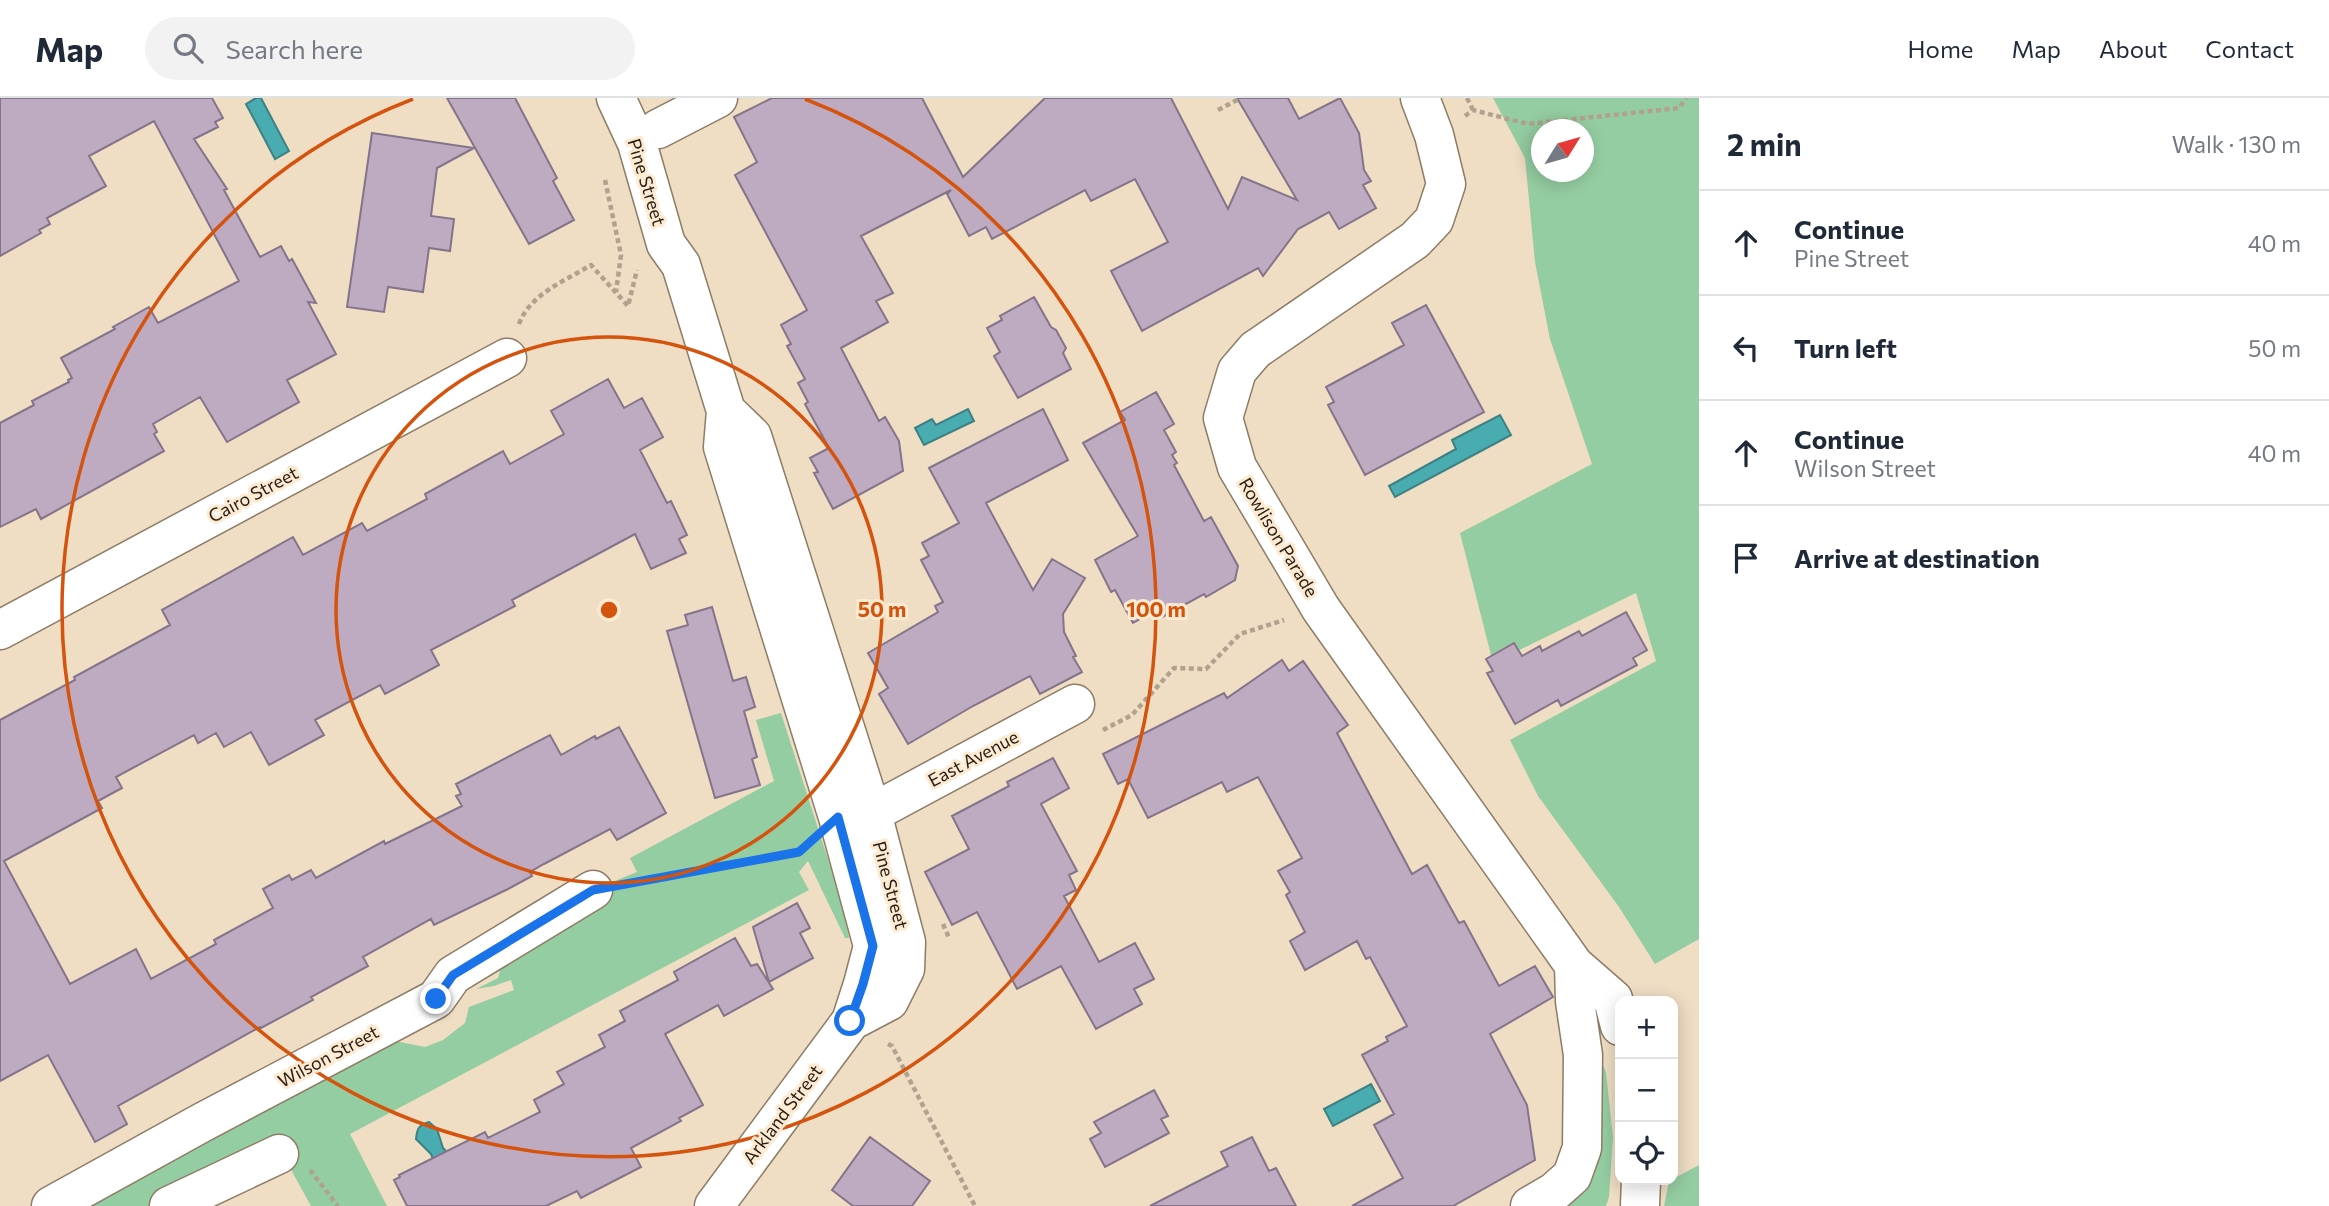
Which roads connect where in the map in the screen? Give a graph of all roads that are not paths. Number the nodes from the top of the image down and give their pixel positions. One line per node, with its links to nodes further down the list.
1 (616, 98): 5 (street, Pine Street)
2 (718, 98): 4 (street)
3 (1420, 98): 11 (street, Rowlison Parade)
4 (650, 113): 5 (street, Pine Street)
5 (681, 265): 9 (street, Pine Street)
6 (507, 358): 7 (street, Cairo Street)
7 (0, 630)
8 (1075, 704): 9 (street, East Avenue)
9 (855, 815): 13 (street, Pine Street)
10 (593, 890): 16 (street, Wilson Street)
11 (1574, 965): 12 (street, Rowlison Parade); 19 (street)
12 (1615, 1007)
13 (850, 1021): 18 (street, Arkland Street)
14 (294, 1160): 17 (street)
15 (1641, 1185): 20 (street)
16 (51, 1206)
17 (169, 1206)
18 (713, 1206)
19 (1530, 1206)
20 (1640, 1206)

